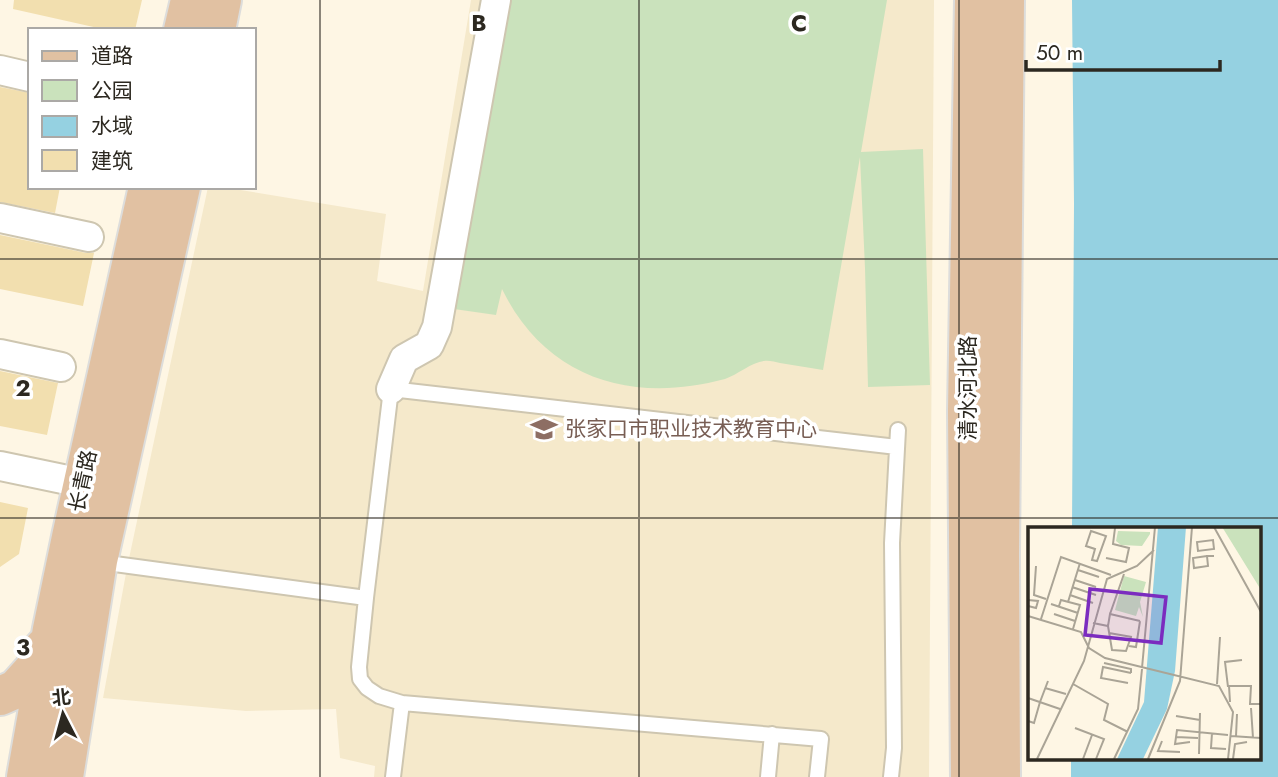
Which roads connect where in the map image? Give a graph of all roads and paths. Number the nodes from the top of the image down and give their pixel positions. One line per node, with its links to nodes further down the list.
1 (190, 0): 6 (main road)
2 (222, 0): 7 (main road)
3 (496, 0): 16 (street)
4 (974, 0): 36 (main road, 清水河北路)
5 (1005, 0): 37 (main road, 清水河北路)
6 (184, 28)
7 (216, 28)
8 (0, 70): 9 (street)
9 (28, 76)
10 (148, 189): 20 (main road, 长青路)
11 (180, 189): 20 (main road, 长青路)
12 (0, 218): 13 (street)
13 (89, 237)
14 (0, 354): 15 (street)
15 (61, 367)
16 (391, 389): 18 (lane); 22 (lane)
17 (898, 430): 18 (lane)
18 (897, 447): 35 (lane)
19 (0, 466): 20 (street)
20 (98, 487): 21 (main road, 长青路); 23 (main road, 长青路)
21 (98, 561): 22 (lane); 24 (main road, 长青路)
22 (366, 598): 26 (lane)
23 (52, 629): 25 (main road); 27 (main road, 长青路)
24 (82, 658): 27 (main road); 31 (main road, 长青路)
25 (0, 696)
26 (402, 703): 28 (lane); 32 (lane)
27 (35, 724): 29 (main road); 30 (main road, 长青路)
28 (772, 734): 33 (lane); 34 (lane)
29 (0, 744)
30 (26, 777)
31 (64, 777)
32 (393, 777)
33 (768, 777)
34 (817, 777)
35 (891, 777)
36 (970, 777)
37 (1001, 777)

